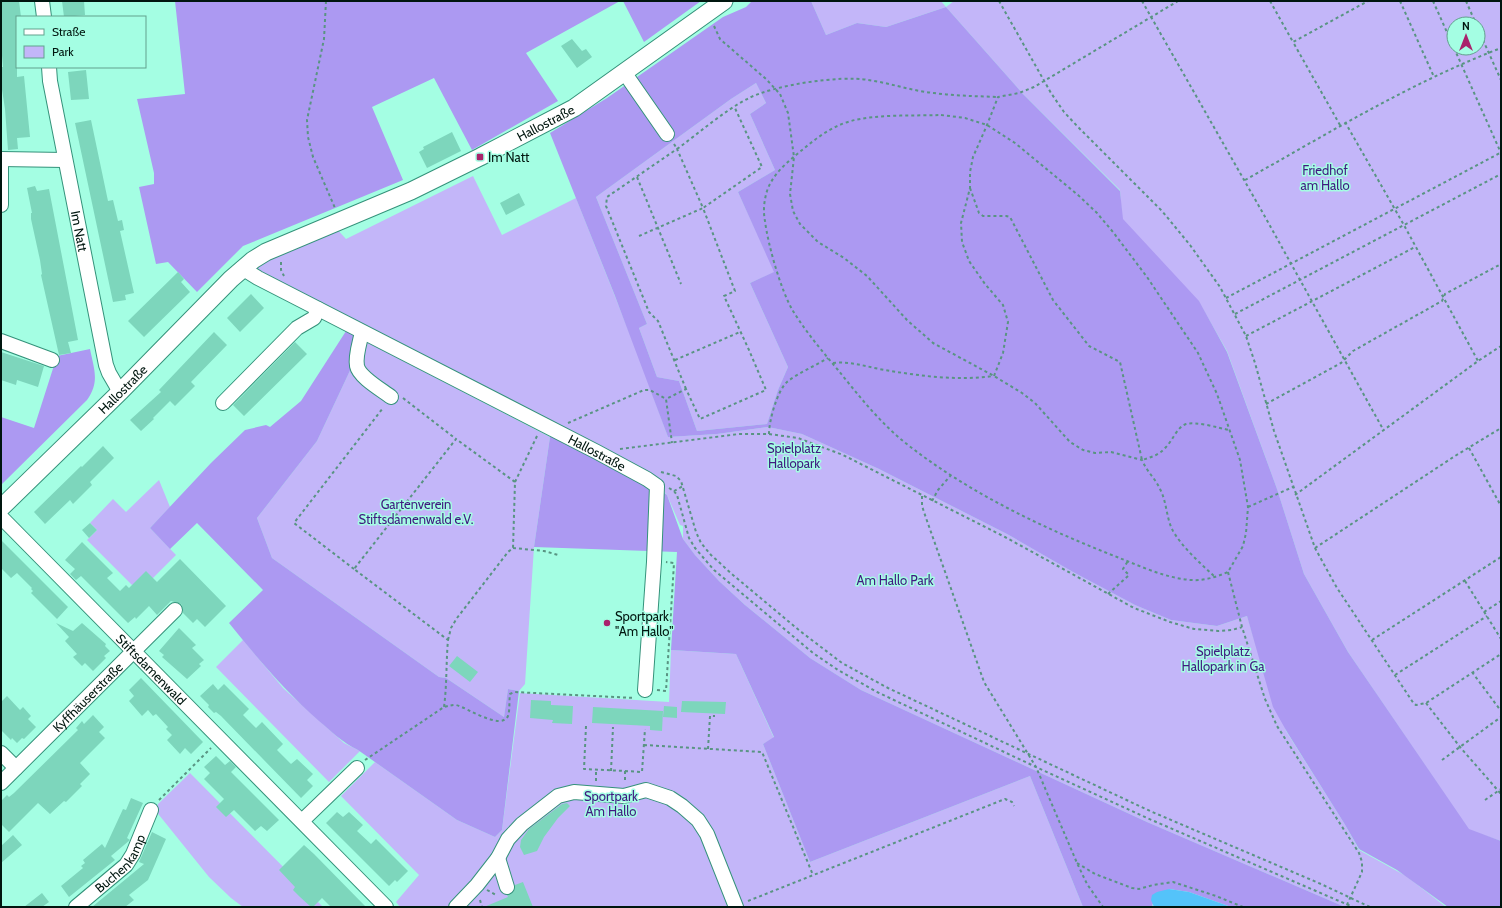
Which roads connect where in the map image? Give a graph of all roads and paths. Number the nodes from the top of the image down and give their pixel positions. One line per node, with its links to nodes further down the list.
1 (42, 1): 12 (street)
2 (326, 1): 48 (path)
3 (724, 1): 24 (main road, Hallostraße)
4 (999, 1): 27 (path)
5 (1142, 1): 14 (path)
6 (1178, 1): 14 (path)
7 (1270, 1): 17 (path)
8 (1368, 1): 17 (path)
9 (1400, 1): 25 (path)
10 (1433, 1): 16 (path)
11 (1466, 1): 13 (path)
12 (44, 16)
13 (1473, 16)
14 (1151, 17): 27 (path); 43 (path)
15 (713, 25): 28 (path)
16 (1446, 30)
17 (1293, 42): 33 (path)
18 (1486, 47): 20 (path)
19 (1501, 48): 20 (path)
20 (1488, 52): 22 (path); 26 (path)
21 (1458, 56): 22 (path)
22 (1462, 65): 25 (path); 36 (path)
23 (49, 68): 40 (street, Im Natt)
24 (624, 72): 34 (street); 48 (main road, Hallostraße)
25 (1434, 77): 31 (path)
26 (1501, 80)
27 (1045, 81): 29 (path); 58 (path)
28 (775, 90): 29 (path); 30 (path); 38 (path)
29 (998, 97): 32 (path)
30 (734, 106): 35 (path); 46 (path)
31 (1345, 122): 33 (path); 47 (path)
32 (987, 125): 38 (path); 44 (path); 84 (path)
33 (1340, 125): 43 (path)
34 (667, 134): 35 (path)
35 (677, 149): 42 (path); 46 (path)
36 (1500, 150): 37 (path)
37 (1501, 154): 47 (path)
38 (794, 157): 68 (path); 74 (path)
39 (1, 159): 40 (street); 45 (street)
40 (66, 160): 76 (street, Im Natt)
41 (1501, 174): 49 (path)
42 (637, 177): 50 (path); 71 (path)
43 (1244, 180): 53 (path)
44 (970, 188): 74 (path); 91 (path)
45 (1, 205)
46 (703, 208): 50 (path); 64 (path)
47 (1394, 210): 49 (path); 53 (path)
48 (340, 222): 55 (main road, Hallostraße)
49 (1403, 225): 52 (path); 56 (path)
50 (658, 228): 51 (path); 57 (path)
51 (639, 236)
52 (1415, 247): 59 (path); 60 (path)
53 (1291, 264): 56 (path); 58 (path)
54 (1501, 264): 59 (path)
55 (242, 268): 61 (street, Hallostraße); 76 (main road, Hallostraße)
56 (1300, 279): 60 (path); 62 (path)
57 (681, 284)
58 (1226, 298): 62 (path)
59 (1443, 298): 69 (path); 72 (path)
60 (1312, 302): 65 (path); 69 (path)
61 (318, 308): 63 (street, Hallostraße); 79 (street)
62 (1235, 314): 65 (path)
63 (362, 332): 77 (street); 81 (street, Hallostraße)
64 (740, 332): 71 (path); 75 (path)
65 (1246, 336): 80 (path)
66 (1, 341): 70 (street)
67 (1501, 346): 72 (path)
68 (828, 358): 73 (path); 86 (path)
69 (1344, 359): 80 (path); 85 (path)
70 (52, 360)
71 (674, 360): 75 (path)
72 (1478, 361): 85 (path)
73 (832, 363): 74 (path); 92 (path)
74 (994, 376): 91 (path)
75 (686, 389): 78 (path)
76 (120, 392): 102 (main road, Hallostraße)
77 (391, 397): 87 (path); 110 (path)
78 (666, 399): 82 (path); 88 (path)
79 (223, 403)
80 (1266, 404): 95 (path)
81 (544, 424): 93 (path); 94 (street, Hallostraße)
82 (565, 424)
83 (1501, 428): 89 (path)
84 (1230, 430): 91 (path); 101 (path)
85 (1384, 431): 97 (path)
86 (769, 434): 88 (path); 98 (path)
87 (456, 439): 93 (path); 110 (path)
88 (672, 443): 90 (path)
89 (1469, 448): 100 (path); 105 (path)
90 (613, 450)
91 (1142, 460): 112 (path)
92 (951, 474): 99 (path); 108 (path)
93 (515, 482): 104 (path)
94 (657, 486): 96 (path); 109 (street)
95 (1292, 488): 97 (path); 101 (path)
96 (674, 491): 141 (path); 143 (path)
97 (1295, 495): 105 (path)
98 (922, 496): 99 (path); 141 (path)
99 (932, 501): 114 (path)
100 (1501, 506)
101 (1248, 507): 111 (path)
102 (1, 508)
103 (1, 517): 123 (street, Stiftsdamenwald)
104 (513, 548): 106 (path); 121 (path)
105 (1315, 548): 122 (path)
106 (558, 555)
107 (1501, 557): 113 (path)
108 (1128, 561): 112 (path); 114 (path)
109 (654, 562): 127 (street); 127 (path)
110 (354, 569): 121 (path)
111 (1228, 572): 112 (path); 119 (path)
112 (1215, 577)
113 (1465, 581): 117 (path); 122 (path)
114 (1108, 594): 119 (path)
115 (1501, 601): 117 (path)
116 (175, 610): 123 (street, Kyffhäuserstraße)
117 (1484, 612): 118 (path)
118 (1487, 616): 120 (path); 126 (path)
119 (1242, 627): 160 (path)
120 (1501, 639)
121 (448, 640): 129 (path)
122 (1372, 640): 126 (path)
123 (134, 651): 136 (street, Stiftsdamenwald); 144 (street, Kyffhäuserstraße)
124 (1501, 654): 125 (path)
125 (1472, 672): 128 (path); 130 (path)
126 (1395, 675): 128 (path)
127 (645, 690): 129 (path)
128 (1426, 703): 138 (path)
129 (444, 707): 145 (path)
130 (1501, 711)
131 (715, 716): 139 (path)
132 (1501, 717): 138 (path)
133 (586, 726): 146 (path)
134 (613, 727): 146 (path)
135 (645, 729): 137 (path)
136 (219, 739): 154 (path); 155 (street, Stiftsdamenwald)
137 (644, 745): 139 (path); 147 (path)
138 (1460, 747): 142 (path); 149 (path)
139 (708, 749): 158 (path)
140 (1, 753): 144 (street)
141 (1030, 755): 143 (path); 160 (path)
142 (1442, 760)
143 (1036, 767): 157 (path); 162 (path)
144 (16, 768): 148 (street, Kyffhäuserstraße)
145 (357, 768): 155 (street)
146 (611, 771): 147 (path)
147 (625, 771): 151 (path)
148 (1, 783)
149 (1500, 790): 150 (path); 152 (path)
150 (1501, 794)
151 (624, 796): 156 (street); 161 (street)
152 (1485, 800)
153 (1014, 806): 158 (path)
154 (151, 810): 163 (street, Buchenkamp)
155 (302, 821): 164 (street, Stiftsdamenwald)
156 (498, 858): 159 (street); 165 (street)
157 (1076, 863): 166 (path); 167 (path)
158 (813, 875): 161 (path)
159 (507, 887)
160 (1351, 898): 162 (path); 169 (path)
161 (736, 906)
162 (1347, 906): 168 (path)
163 (76, 907)
164 (386, 907)
165 (456, 907)
166 (1103, 907)
167 (1243, 907)
168 (1353, 907)
169 (1370, 907)

